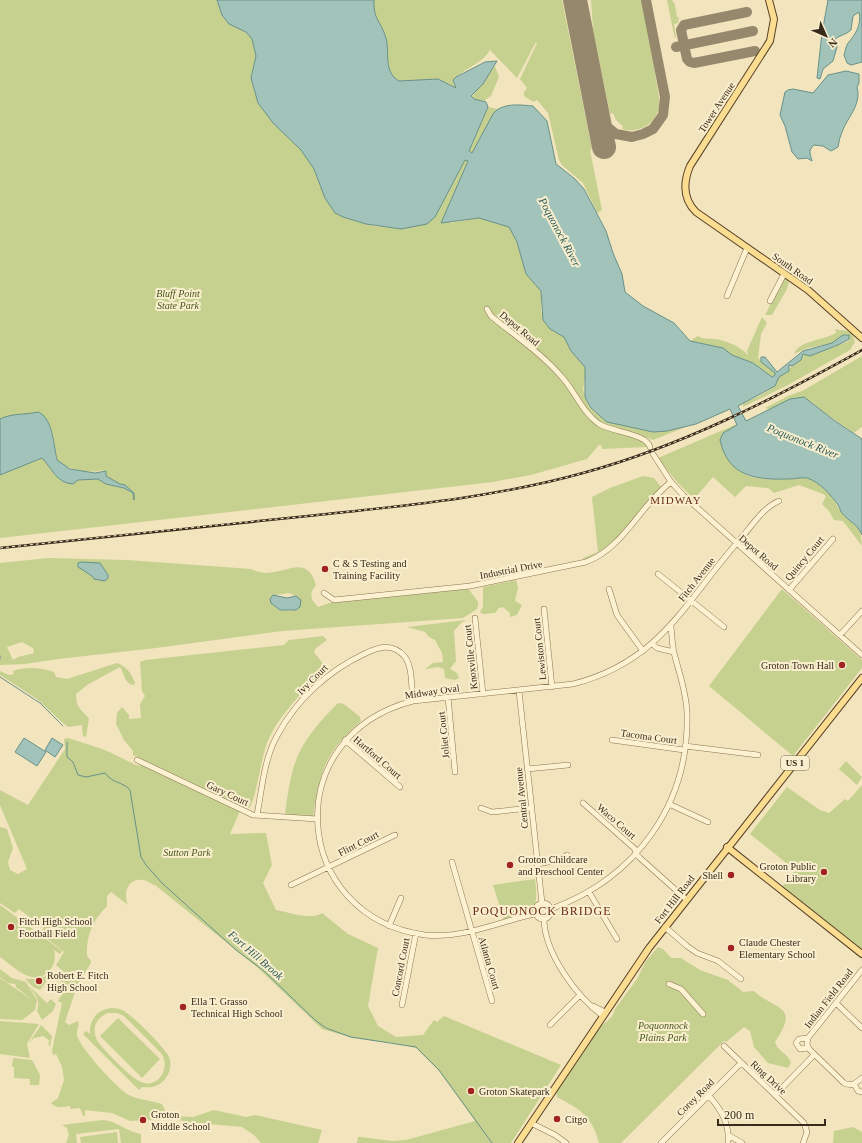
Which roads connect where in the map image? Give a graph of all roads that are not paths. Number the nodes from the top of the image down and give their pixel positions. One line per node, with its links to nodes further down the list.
1 (769, 0): 2 (main road, Tower Avenue)
2 (707, 220): 3 (main road, South Road)
3 (747, 248): 4 (main road, South Road); 5 (street)
4 (784, 274): 6 (street); 8 (main road, South Road)
5 (727, 296)
6 (770, 301)
7 (487, 309): 9 (street, Depot Road)
8 (862, 338)
9 (650, 447)
10 (653, 454): 11 (street, Depot Road)
11 (671, 482): 14 (street, Depot Road); 18 (street, Industrial Drive)
12 (779, 501): 14 (street, Fitch Avenue)
13 (833, 539): 17 (street, Quincy Court)
14 (736, 543): 17 (street, Depot Road); 19 (street, Fitch Avenue)
15 (658, 574): 19 (street)
16 (609, 589): 27 (street)
17 (789, 590): 25 (street, Depot Road)
18 (324, 593)
19 (690, 600): 23 (street, Fitch Avenue); 24 (street)
20 (544, 609): 31 (street, Lewiston Court)
21 (862, 611): 25 (street)
22 (475, 618): 33 (street, Knoxville Court)
23 (671, 626): 26 (street, Midway Oval); 28 (street)
24 (724, 627)
25 (840, 635): 29 (street, Depot Road)
26 (652, 644): 27 (street, Midway Oval); 28 (street)
27 (643, 652): 31 (street, Midway Oval)
28 (674, 652): 38 (street)
29 (862, 655)
30 (862, 678): 53 (main road, Fort Hill Road / US 1)
31 (552, 687): 32 (street, Midway Oval)
32 (519, 691): 33 (street, Midway Oval); 42 (street, Central Avenue)
33 (483, 694): 34 (street, Midway Oval)
34 (448, 697): 35 (street, Midway Oval); 43 (street, Joliet Court)
35 (413, 702): 36 (street, Midway Oval); 49 (street, Ivy Court)
36 (345, 740): 44 (street, Hartford Court); 50 (street, Midway Oval)
37 (612, 740): 38 (street, Tacoma Court)
38 (685, 748): 39 (street, Tacoma Court); 46 (street)
39 (758, 755)
40 (137, 760): 49 (street, Gary Court)
41 (568, 765): 42 (street)
42 (527, 769): 48 (street, Central Avenue)
43 (456, 772)
44 (400, 788)
45 (583, 803): 54 (street, Waco Court)
46 (669, 804): 51 (street); 54 (street)
47 (481, 808): 48 (street)
48 (531, 808): 57 (street, Central Avenue)
49 (256, 815): 50 (street, Gary Court)
50 (316, 819): 58 (street, Midway Oval)
51 (708, 822)
52 (395, 835): 58 (street, Flint Court)
53 (727, 847): 62 (main road, Fort Hill Road / US 1); 72 (main road)
54 (636, 854): 60 (street); 62 (street, Waco Court)
55 (567, 855): 57 (street)
56 (452, 862): 69 (street, Atlanta Court)
57 (537, 864): 63 (street, Central Avenue)
58 (330, 868): 59 (street, Flint Court); 67 (street, Midway Oval)
59 (292, 885)
60 (589, 892): 64 (street); 71 (street)
61 (401, 898): 67 (street)
62 (687, 900): 68 (main road, Fort Hill Road / US 1)
63 (542, 903): 64 (street); 65 (street)
64 (551, 909): 66 (street)
65 (534, 914): 66 (street); 69 (street, Midway Oval)
66 (544, 920): 76 (street)
67 (389, 926): 70 (street, Midway Oval)
68 (665, 927): 74 (street); 80 (main road, Fort Hill Road / US 1)
69 (472, 930): 70 (street, Midway Oval); 77 (street, Atlanta Court)
70 (416, 933): 79 (street, Concord Court)
71 (617, 938)
72 (862, 954)
73 (862, 970): 78 (street, Indian Field Road)
74 (741, 979)
75 (668, 984): 81 (street)
76 (580, 995): 80 (street); 82 (street)
77 (492, 1001)
78 (836, 1003): 83 (street); 84 (street, Indian Field Road)
79 (402, 1005)
80 (604, 1014): 94 (main road, Fort Hill Road / US 1)
81 (703, 1014)
82 (550, 1025)
83 (862, 1028)
84 (808, 1038): 86 (street, Indian Field Road); 86 (street, Indian Field Road)
85 (724, 1046): 88 (street, Ring Drive)
86 (808, 1048): 87 (street, Indian Field Road)
87 (814, 1055): 90 (street, Indian Field Road); 92 (street)
88 (741, 1063): 92 (street, Ring Drive); 93 (street, Corey Road)
89 (862, 1079): 90 (street)
90 (854, 1084): 91 (street, Indian Field Road)
91 (862, 1092)
92 (775, 1095): 101 (street, Ring Drive)
93 (709, 1096): 95 (street); 98 (street, Corey Road)
94 (531, 1123): 96 (main road, Fort Hill Road / US 1); 97 (street)
95 (728, 1135): 99 (street); 100 (street)
96 (518, 1143)
97 (566, 1143)
98 (661, 1143)
99 (728, 1143)
100 (742, 1143)
101 (803, 1143)

